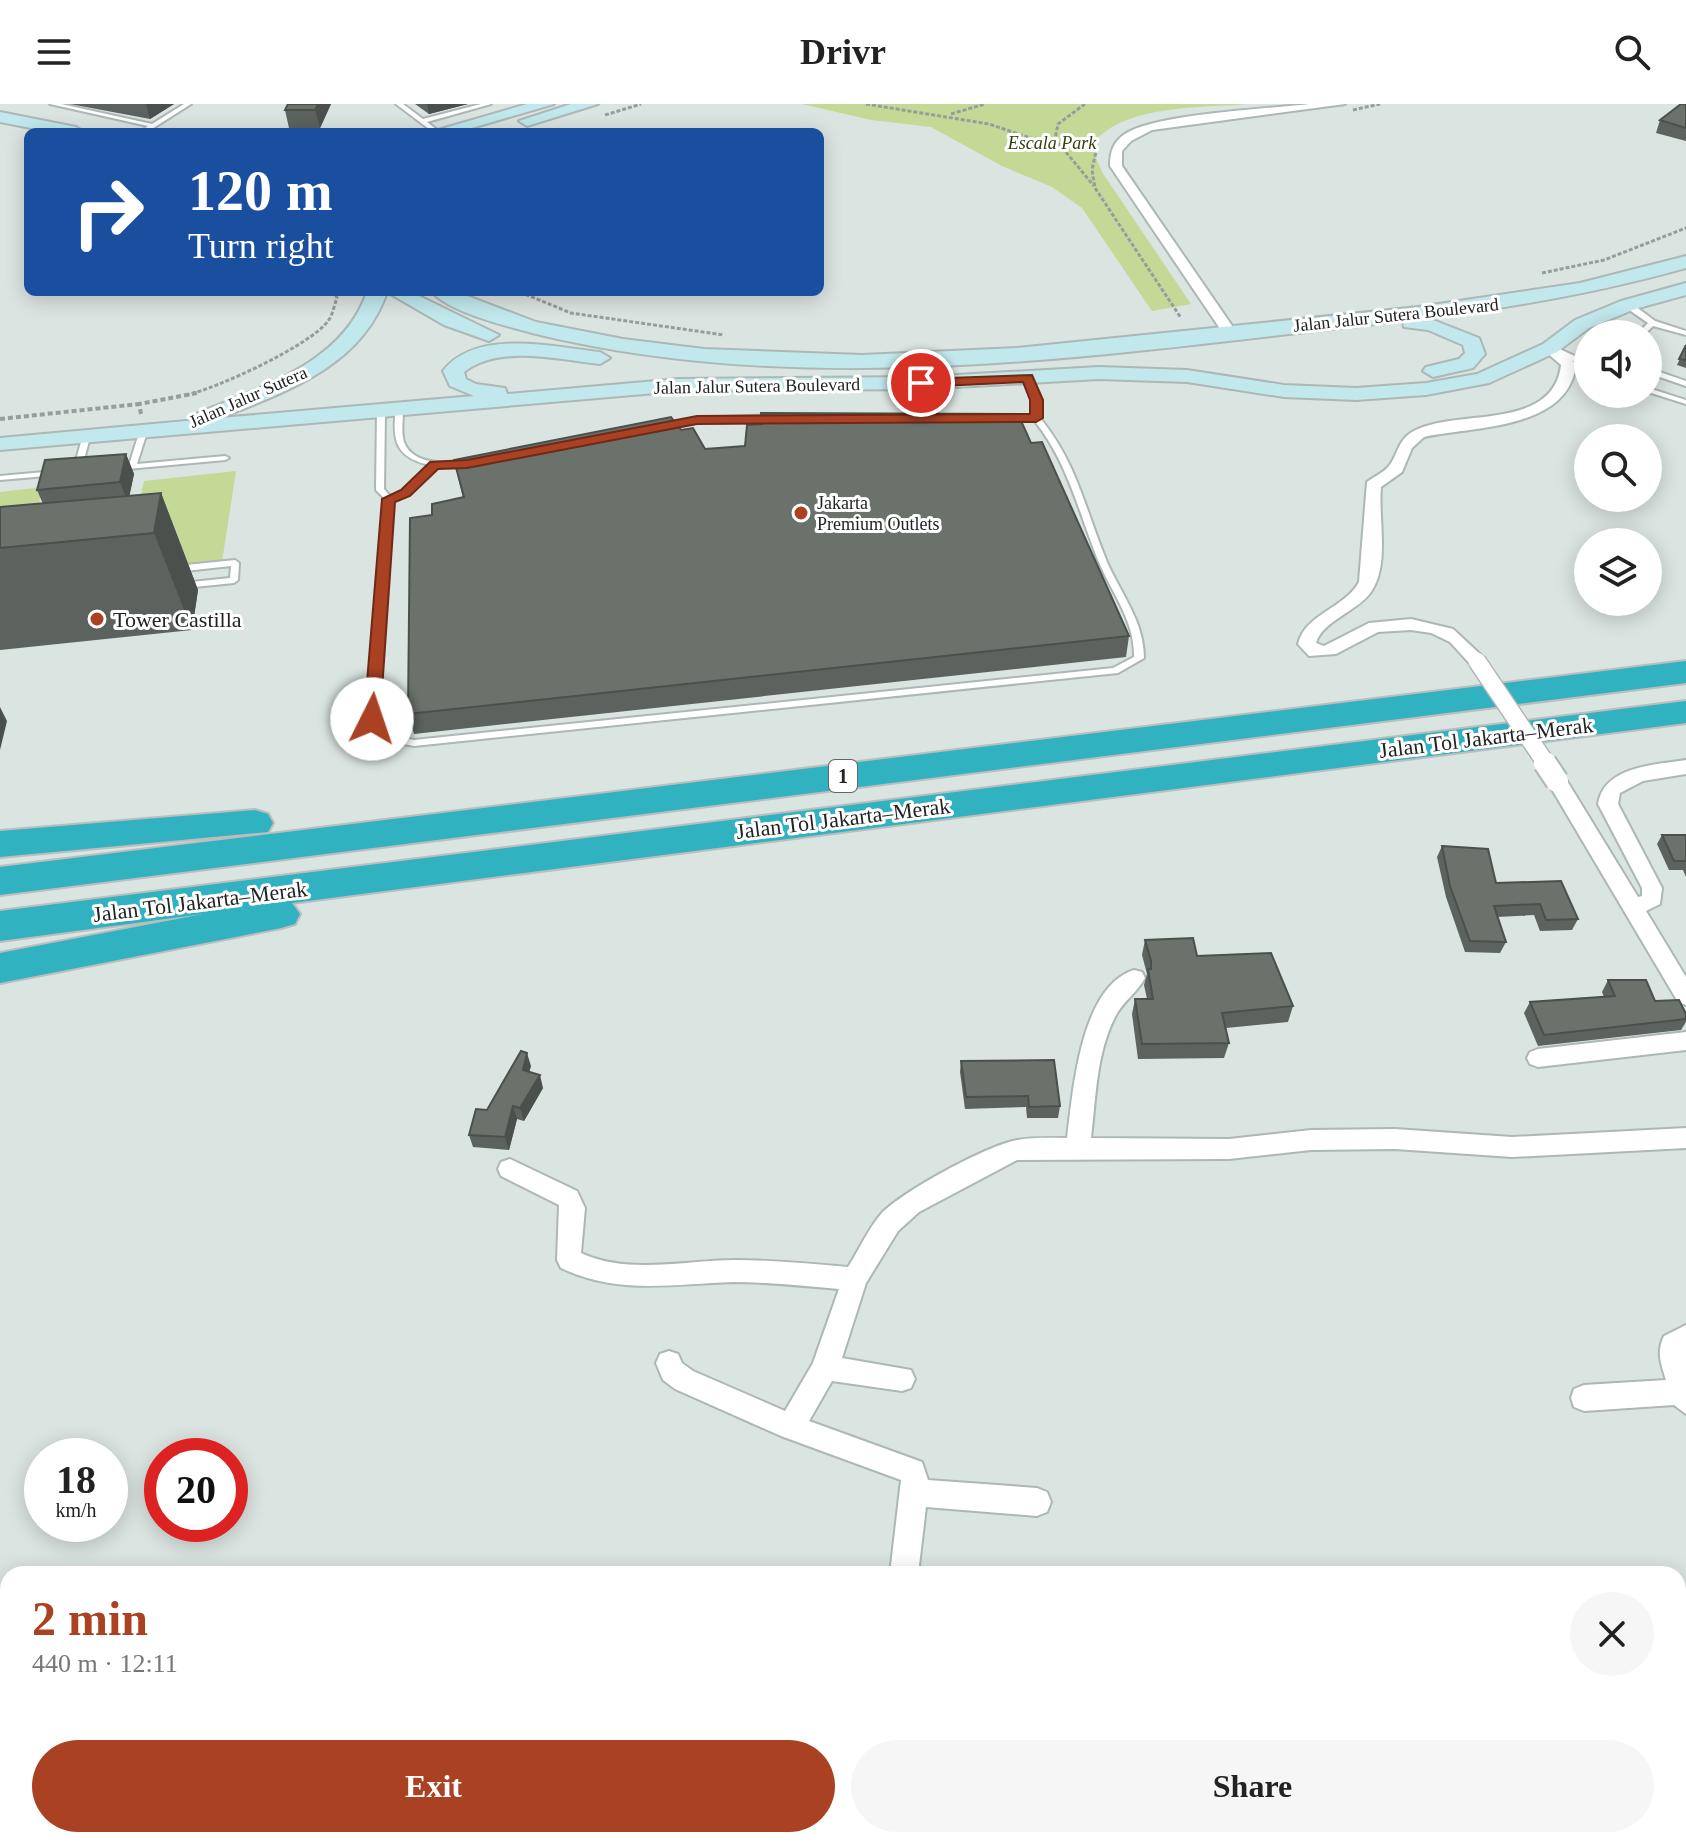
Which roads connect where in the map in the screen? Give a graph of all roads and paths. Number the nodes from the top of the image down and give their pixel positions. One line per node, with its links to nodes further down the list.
1 (53, 104): 15 (lane)
2 (188, 104): 15 (lane)
3 (399, 104): 14 (lane)
4 (488, 104): 14 (lane)
5 (546, 104): 19 (main road)
6 (590, 104): 20 (main road)
7 (866, 104): 12 (path)
8 (985, 104): 12 (path)
9 (1085, 104): 22 (path)
10 (1380, 104): 11 (path)
11 (1340, 108): 34 (street)
12 (948, 115): 22 (path)
13 (0, 117): 16 (main road)
14 (422, 121): 18 (lane)
15 (154, 126): 17 (lane)
16 (56, 128)
17 (150, 128)
18 (432, 128)
19 (453, 128)
20 (507, 128)
21 (1098, 146): 23 (path)
22 (1060, 148): 23 (path)
23 (1095, 188): 35 (path)
24 (1686, 228): 26 (path)
25 (1686, 262): 37 (main road, Jalan Jalur Sutera Boulevard)
26 (1529, 276)
27 (1686, 289): 33 (main road, Jalan Jalur Sutera Boulevard)
28 (336, 296): 54 (path)
29 (376, 296): 60 (main road, Jalan Jalur Sutera)
30 (404, 296): 45 (main road)
31 (450, 296): 46 (main road, Jalan Jalur Sutera Boulevard)
32 (530, 296): 42 (path)
33 (1628, 305): 38 (lane); 43 (main road, Jalan Jalur Sutera Boulevard)
34 (1217, 314): 35 (path); 40 (street)
35 (1181, 318): 36 (path)
36 (1165, 320)
37 (1361, 320): 40 (main road, Jalan Jalur Sutera Boulevard); 48 (main road)
38 (1648, 320)
39 (1662, 326): 41 (lane)
40 (1230, 333): 46 (main road, Jalan Jalur Sutera Boulevard)
41 (1686, 333)
42 (732, 335)
43 (1550, 348): 44 (lane); 48 (main road, Jalan Jalur Sutera Boulevard); 83 (street, bridge)
44 (1574, 359)
45 (623, 360): 46 (main road); 51 (main road)
46 (761, 361)
47 (1662, 375): 50 (lane)
48 (1187, 376): 49 (main road, Jalan Jalur Sutera Boulevard)
49 (1028, 378): 51 (main road, Jalan Jalur Sutera Boulevard); 58 (lane)
50 (1686, 384)
51 (579, 394): 55 (main road, Jalan Jalur Sutera Boulevard)
52 (1662, 394): 53 (lane)
53 (1686, 402)
54 (139, 404): 59 (path); 62 (path)
55 (390, 410): 60 (main road, Jalan Jalur Sutera Boulevard); 67 (lane); 73 (lane)
56 (784, 417): 61 (lane)
57 (989, 418): 58 (lane)
58 (1036, 418): 73 (lane)
59 (0, 419)
60 (177, 429): 62 (main road, Jalan Jalur Sutera Boulevard)
61 (651, 429)
62 (143, 432): 63 (main road, Jalan Jalur Sutera Boulevard); 68 (lane)
63 (86, 437): 64 (main road, Jalan Jalur Sutera Boulevard); 71 (lane)
64 (0, 444)
65 (225, 458): 68 (lane)
66 (482, 461): 67 (lane)
67 (434, 465): 73 (lane)
68 (132, 467): 69 (lane)
69 (105, 469)
70 (91, 470): 71 (lane)
71 (77, 472): 72 (lane)
72 (0, 478)
73 (389, 499)
74 (157, 571): 75 (lane)
75 (171, 586)
76 (1686, 672): 79 (highway, Jalan Tol Jakarta–Merak / 1)
77 (1686, 712): 81 (highway, Jalan Tol Jakarta–Merak / 1)
78 (1686, 767): 83 (street)
79 (502, 817): 80 (highway); 82 (highway, Jalan Tol Jakarta–Merak / 1)
80 (0, 844)
81 (555, 856): 84 (highway, Jalan Tol Jakarta–Merak / 1); 85 (highway)
82 (0, 881)
83 (1632, 906): 87 (street)
84 (0, 926)
85 (0, 968)
86 (1134, 978): 91 (street)
87 (1686, 996)
88 (1686, 1041): 89 (street)
89 (1538, 1058)
90 (1686, 1138): 91 (street)
91 (1078, 1148): 93 (street)
92 (510, 1169): 93 (street)
93 (855, 1279): 96 (street)
94 (1686, 1337): 98 (street)
95 (669, 1363): 100 (street)
96 (825, 1368): 97 (street); 100 (street)
97 (902, 1379)
98 (1684, 1397): 99 (street)
99 (1584, 1398)
100 (791, 1427): 101 (street)
101 (914, 1492): 102 (street); 103 (street)
102 (1037, 1502)
103 (905, 1566)

